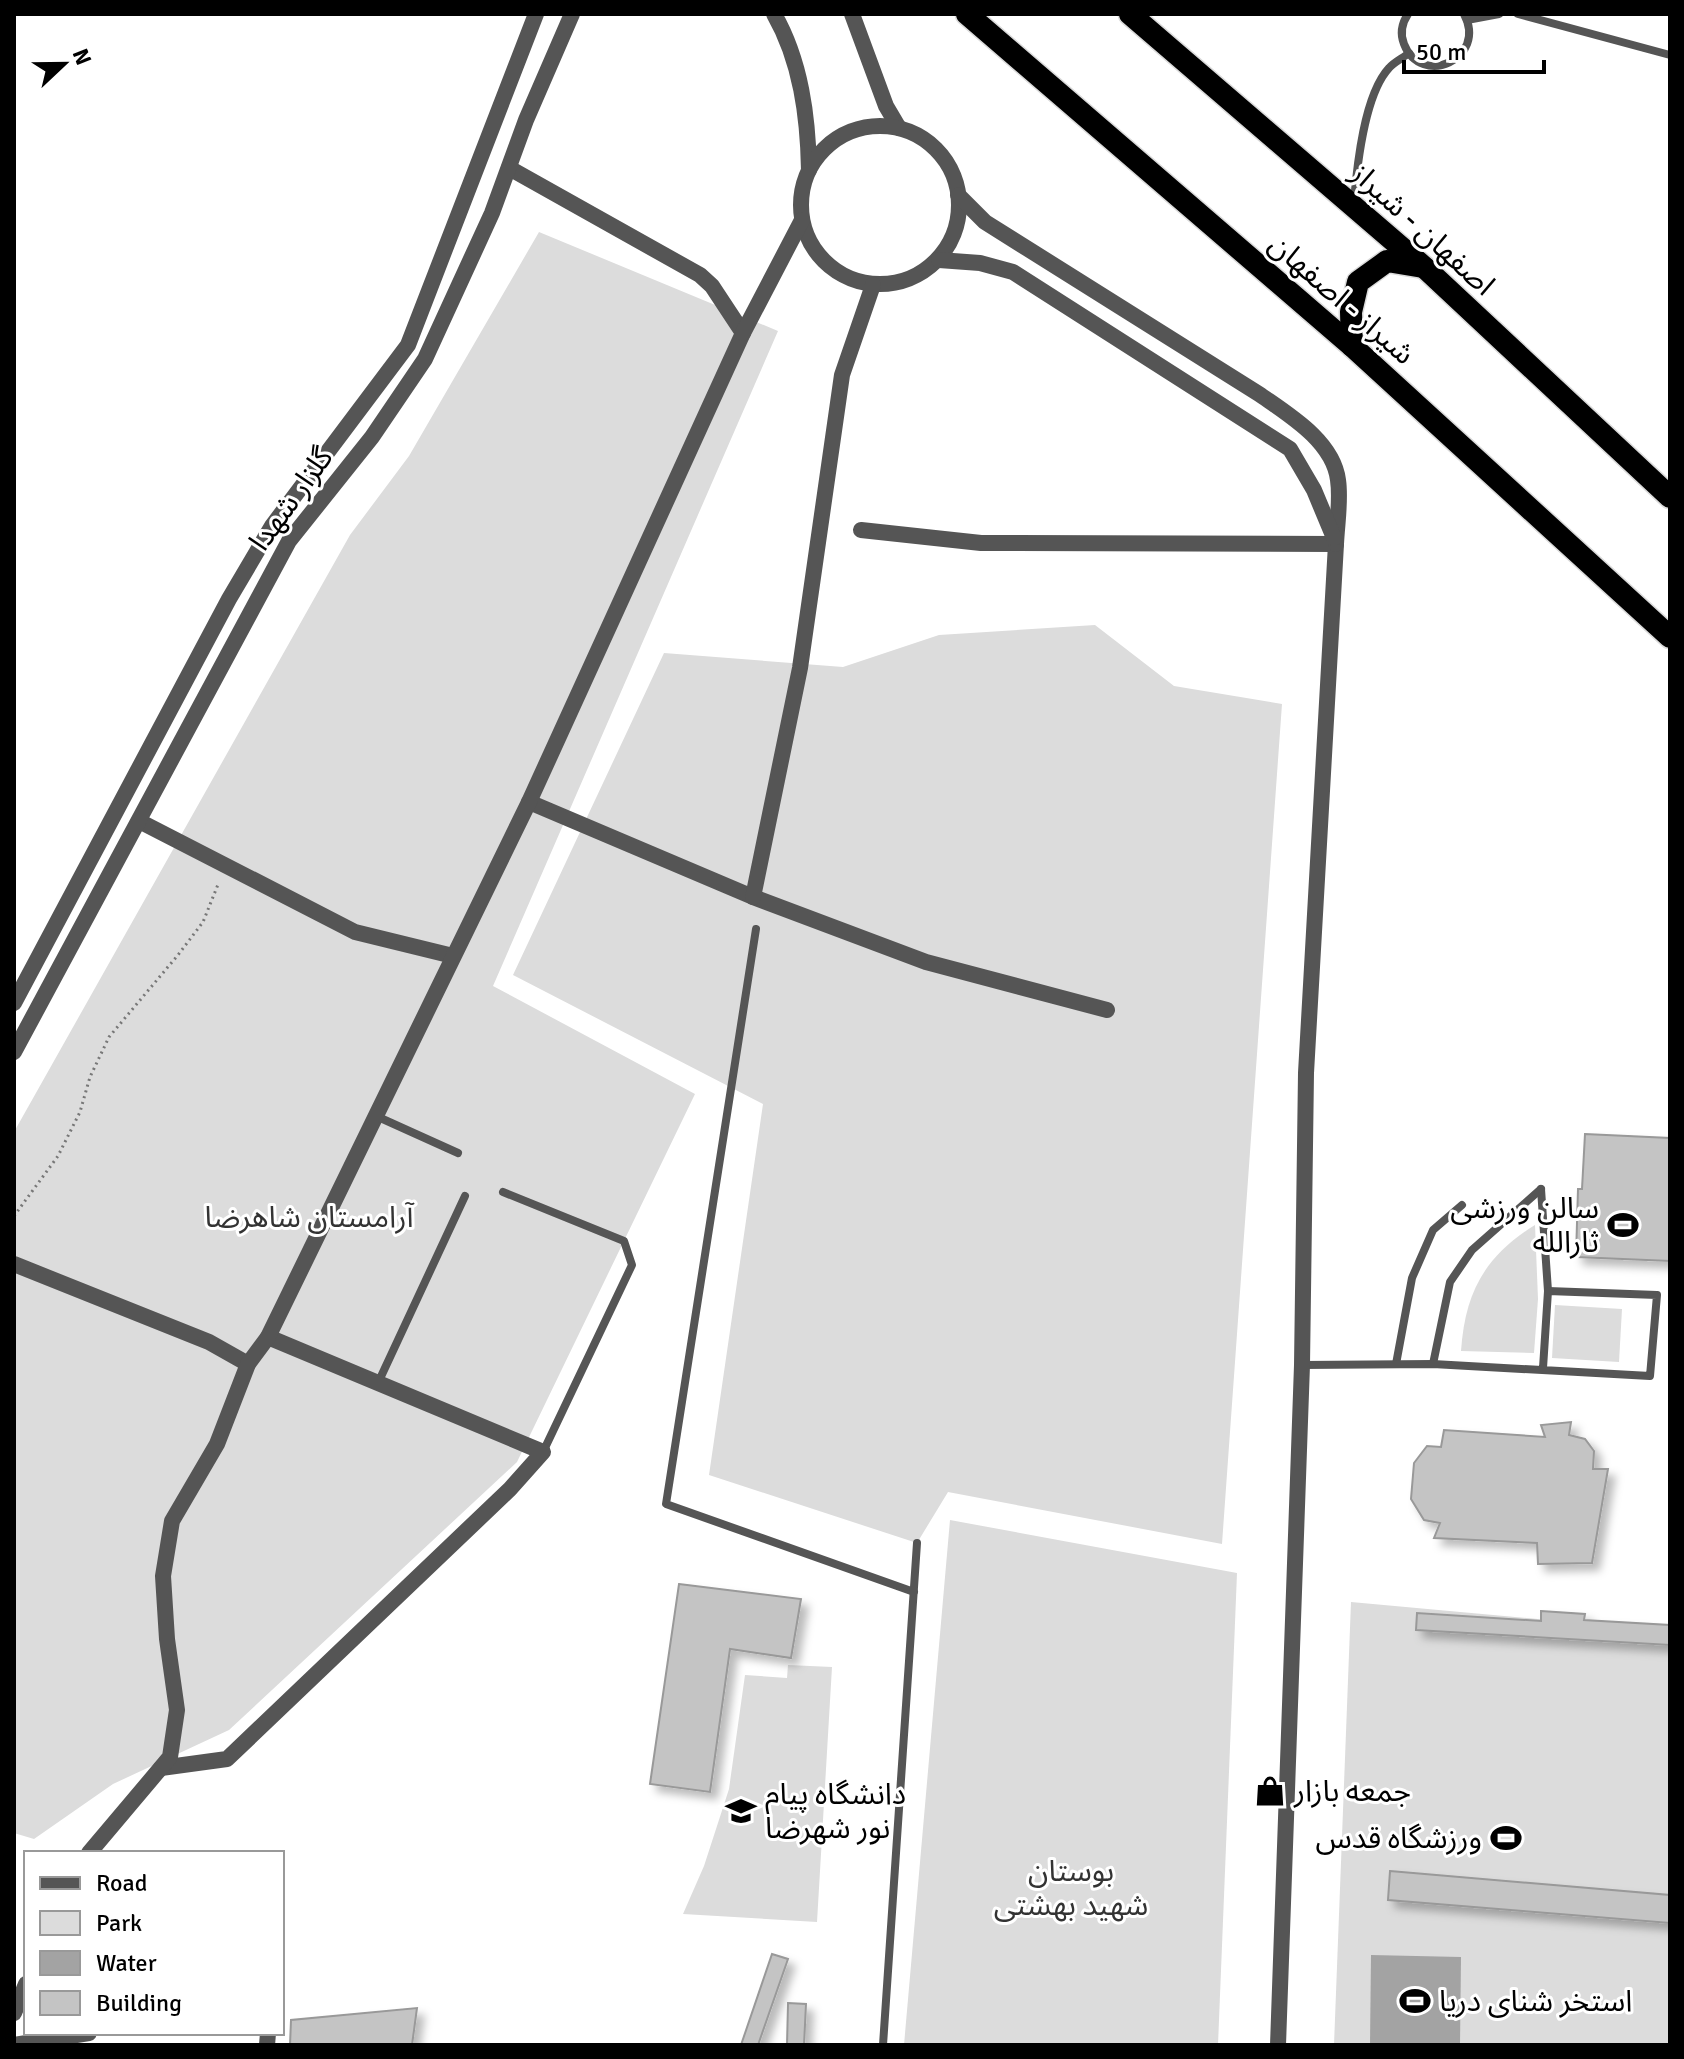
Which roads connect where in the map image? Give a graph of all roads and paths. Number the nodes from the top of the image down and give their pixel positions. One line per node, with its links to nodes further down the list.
1 (536, 14): 27 (street, گلزار شهدا)
2 (572, 14): 14 (street, گلزار شهدا)
3 (774, 14): 15 (street)
4 (852, 14): 13 (street)
5 (967, 14): 23 (highway, شیراز - اصفهان)
6 (1130, 14): 17 (highway, اصفهان - شیراز)
7 (1408, 14): 11 (lane)
8 (1499, 14): 10 (lane)
9 (1518, 14): 12 (lane)
10 (1466, 17): 11 (lane)
11 (1409, 53): 17 (lane)
12 (1670, 55)
13 (899, 128): 15 (street); 16 (street)
14 (509, 168): 22 (street); 28 (street, گلزار شهدا)
15 (809, 170): 18 (street)
16 (958, 195): 19 (street); 26 (street)
17 (1353, 206): 20 (highway, اصفهان - شیراز)
18 (802, 220): 21 (street); 22 (street)
19 (939, 260): 21 (street); 26 (street)
20 (1424, 267): 23 (highway); 24 (highway, اصفهان - شیراز)
21 (873, 285): 33 (street)
22 (743, 333): 30 (street)
23 (1352, 346): 29 (highway, شیراز - اصفهان)
24 (1670, 497)
25 (861, 530): 26 (street)
26 (1336, 544): 53 (street)
27 (229, 599): 28 (street); 36 (street, گلزار شهدا)
28 (250, 613): 31 (street, گلزار شهدا)
29 (1670, 637)
30 (529, 802): 33 (street); 35 (street)
31 (139, 821): 32 (street); 38 (street, گلزار شهدا)
32 (225, 867): 35 (street); 44 (path)
33 (753, 897): 37 (street)
34 (756, 929): 58 (lane)
35 (453, 956): 39 (street)
36 (14, 1003)
37 (1107, 1010)
38 (14, 1052)
39 (376, 1116): 40 (lane); 49 (street)
40 (458, 1153)
41 (503, 1192): 56 (lane)
42 (465, 1196): 55 (lane)
43 (1462, 1205): 51 (lane)
44 (14, 1216)
45 (14, 1264): 50 (street)
46 (1548, 1291): 47 (lane); 52 (lane); 54 (lane)
47 (1657, 1295): 48 (lane); 54 (lane)
48 (1670, 1295)
49 (268, 1337): 50 (street); 55 (street)
50 (248, 1364): 59 (street)
51 (1396, 1364): 52 (lane); 53 (lane)
52 (1433, 1364): 54 (lane)
53 (1302, 1365): 66 (street)
54 (1543, 1368)
55 (378, 1383): 56 (street)
56 (543, 1452): 59 (street)
57 (917, 1543): 58 (lane)
58 (914, 1592): 65 (lane)
59 (161, 1768): 60 (street)
60 (91, 1851)
61 (24, 1989): 62 (street)
62 (14, 2013)
63 (76, 2035): 64 (street)
64 (14, 2045)
65 (883, 2045)
66 (1278, 2045)

